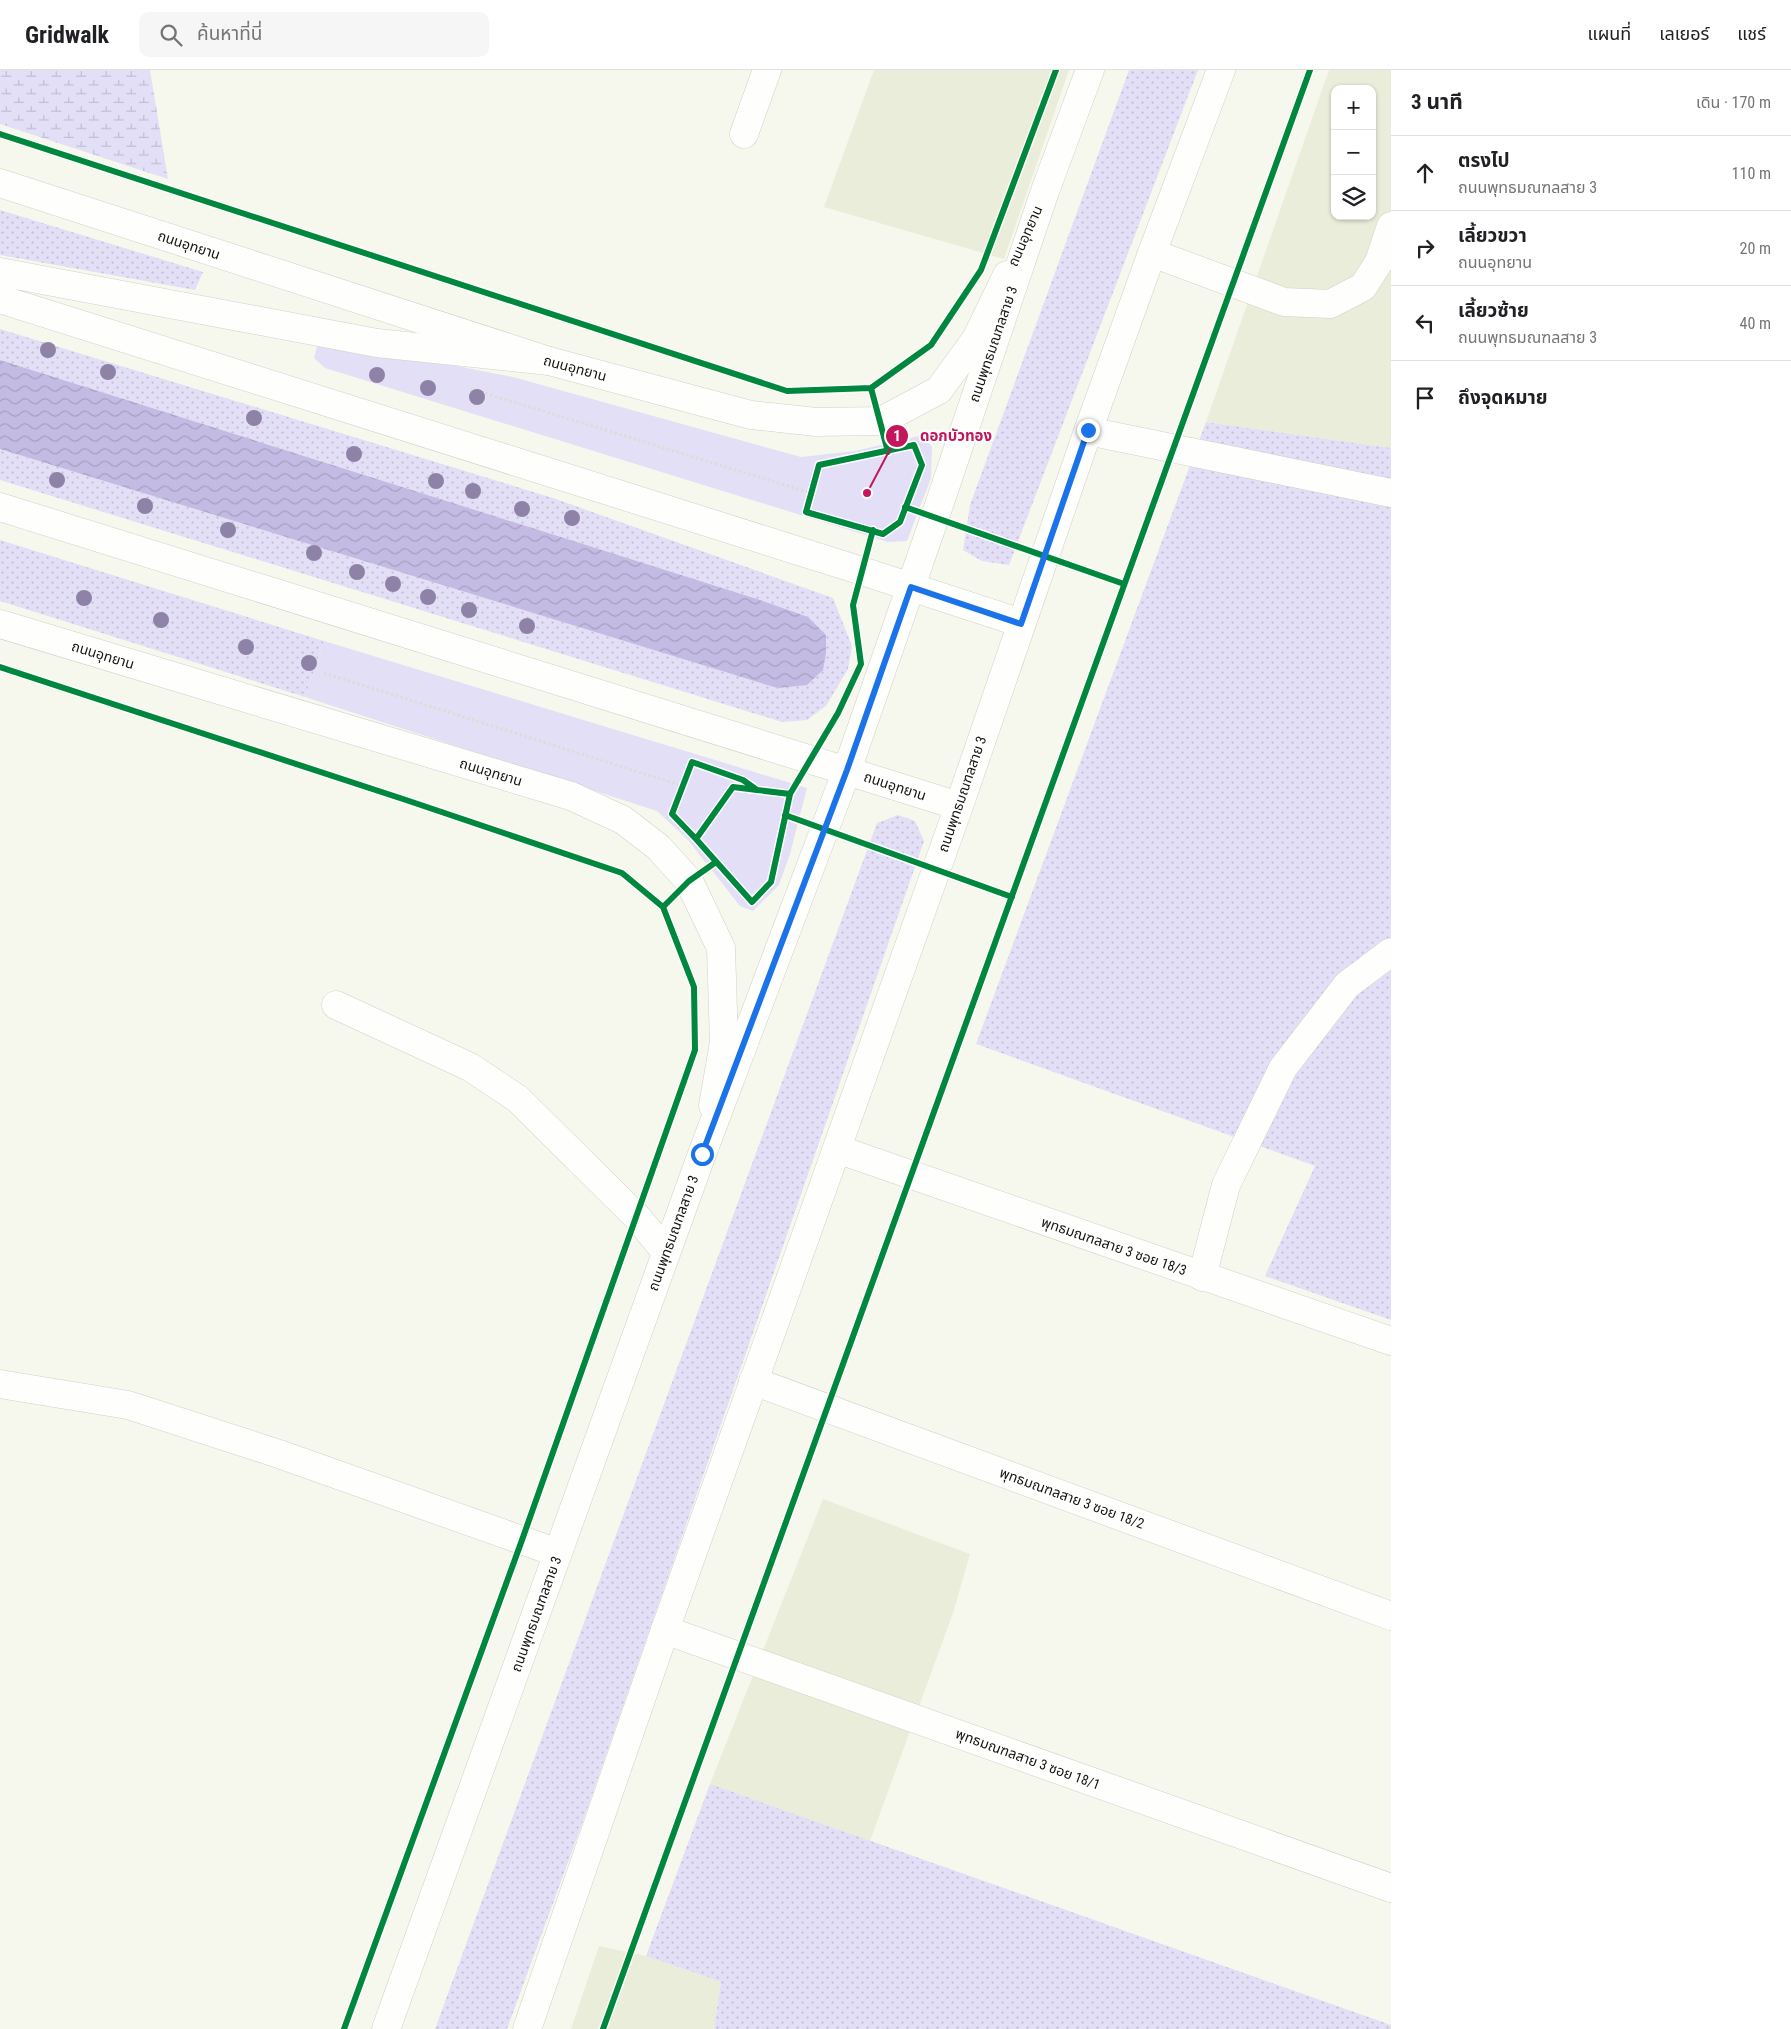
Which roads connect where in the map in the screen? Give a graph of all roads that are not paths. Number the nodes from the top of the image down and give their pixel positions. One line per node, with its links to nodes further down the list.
1 (767, 70): 4 (main road)
2 (1090, 70): 6 (main road, ถนนพุทธมณฑลสาย 3)
3 (1221, 70): 8 (main road, ถนนพุทธมณฑลสาย 3)
4 (744, 134)
5 (0, 184): 11 (main road, ถนนอุทยาน)
6 (1045, 191): 11 (main road, ถนนอุทยาน); 15 (main road, ถนนพุทธมณฑลสาย 3)
7 (1391, 226): 8 (main road)
8 (1152, 252): 12 (main road, ถนนพุทธมณฑลสาย 3)
9 (0, 272): 11 (main road)
10 (0, 299): 15 (main road)
11 (549, 361)
12 (1088, 430): 13 (main road); 17 (main road, ถนนพุทธมณฑลสาย 3)
13 (1391, 493)
14 (0, 507): 18 (main road, ถนนอุทยาน)
15 (911, 587): 17 (main road); 18 (main road, ถนนพุทธมณฑลสาย 3)
16 (0, 624): 23 (main road, ถนนอุทยาน)
17 (1021, 624): 19 (main road, ถนนพุทธมณฑลสาย 3)
18 (847, 770): 19 (main road, ถนนอุทยาน); 23 (main road, ถนนพุทธมณฑลสาย 3)
19 (959, 806): 22 (main road, ถนนพุทธมณฑลสาย 3)
20 (1391, 952): 25 (main road)
21 (336, 1005): 24 (main road)
22 (836, 1149): 25 (main road, พุทธมณฑลสาย 3 ซอย 18/3); 27 (main road, ถนนพุทธมณฑลสาย 3)
23 (702, 1154): 24 (main road, ถนนพุทธมณฑลสาย 3)
24 (666, 1252): 29 (main road, ถนนพุทธมณฑลสาย 3)
25 (1202, 1277): 26 (main road, พุทธมณฑลสาย 3 ซอย 18/3)
26 (1391, 1341)
27 (754, 1381): 30 (main road, พุทธมณฑลสาย 3 ซอย 18/2); 31 (main road, ถนนพุทธมณฑลสาย 3)
28 (0, 1384): 29 (main road)
29 (558, 1553): 33 (main road, ถนนพุทธมณฑลสาย 3)
30 (1391, 1616)
31 (665, 1630): 32 (main road, พุทธมณฑลสาย 3 ซอย 18/1); 34 (main road, ถนนพุทธมณฑลสาย 3)
32 (1391, 1888)
33 (386, 2029)
34 (527, 2029)

